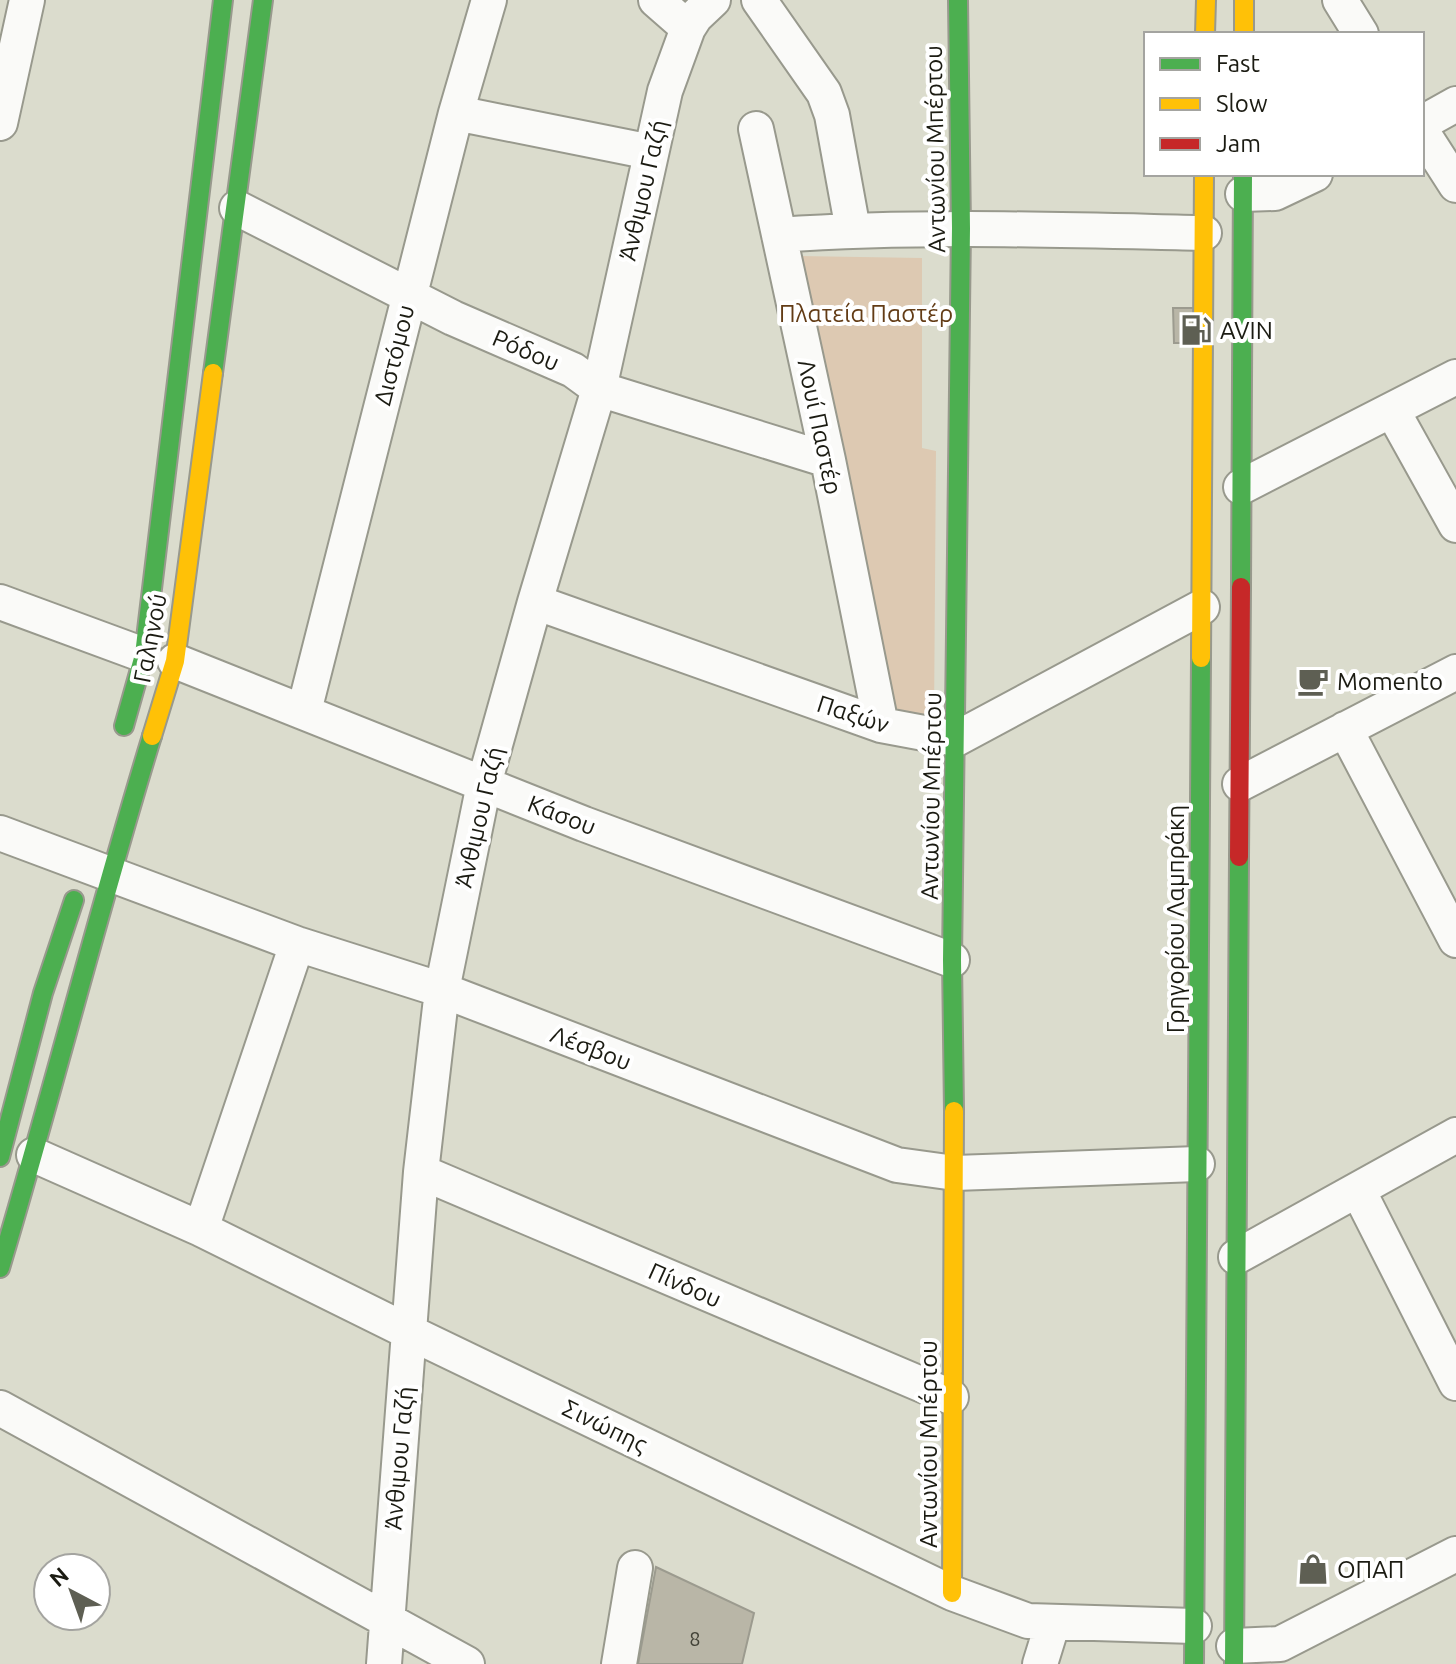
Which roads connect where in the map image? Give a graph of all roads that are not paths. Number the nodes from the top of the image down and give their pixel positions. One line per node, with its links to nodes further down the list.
1 (27, 0): 19 (street)
2 (223, 0): 42 (street, Γαληνού)
3 (263, 0): 27 (street, Γαληνού)
4 (489, 0): 17 (street, Διστόμου)
5 (656, 0): 12 (street)
6 (713, 0): 12 (street, Άνθιμου Γαζή)
7 (759, 0): 29 (street)
8 (958, 0): 28 (street, Αντωνίου Μπέρτου)
9 (1206, 0): 13 (street)
10 (1244, 0): 14 (street)
11 (1340, 0): 15 (street)
12 (688, 28): 22 (street, Άνθιμου Γαζή)
13 (1205, 32)
14 (1244, 32)
15 (1360, 32)
16 (1456, 104): 18 (street)
17 (456, 113): 22 (street); 32 (street, Διστόμου)
18 (1424, 122)
19 (0, 123)
20 (756, 129): 31 (street, Λουί Παστέρ)
21 (1424, 135): 26 (street)
22 (651, 152): 34 (street, Άνθιμου Γαζή)
23 (1204, 176): 30 (street, Γρηγορίου Λαμπράκη)
24 (1311, 176): 25 (street)
25 (1243, 184): 37 (street)
26 (1456, 185)
27 (237, 208): 32 (street, Ρόδου); 42 (street, Γαληνού)
28 (961, 228): 29 (street); 30 (street); 47 (street, Αντωνίου Μπέρτου)
29 (853, 230): 31 (street)
30 (1204, 233): 41 (street, Γρηγορίου Λαμπράκη)
31 (779, 235): 36 (street, Λουί Παστέρ)
32 (409, 296): 34 (street, Ρόδου); 44 (street, Διστόμου)
33 (1456, 377): 35 (street)
34 (599, 389): 36 (street, Ρόδου); 40 (street, Άνθιμου Γαζή)
35 (1392, 410): 37 (street); 38 (street)
36 (828, 460): 45 (street, Λουί Παστέρ)
37 (1241, 487): 50 (street)
38 (1456, 525)
39 (0, 602): 42 (street, Κάσου)
40 (535, 602): 45 (street, Παξών); 49 (street, Άνθιμου Γαζή)
41 (1202, 607): 47 (street); 60 (street, Γρηγορίου Λαμπράκη)
42 (159, 658): 44 (street, Κάσου); 48 (street, Γαληνού); 52 (street, Γαληνού)
43 (1456, 672): 46 (street)
44 (304, 711): 49 (street, Κάσου)
45 (881, 725): 47 (street, Παξών)
46 (1345, 729): 50 (street); 53 (street)
47 (956, 739): 55 (street, Αντωνίου Μπέρτου)
48 (119, 745)
49 (484, 784): 55 (street, Κάσου); 56 (street, Άνθιμου Γαζή)
50 (1240, 784): 65 (street)
51 (0, 833): 52 (street, Λέσβου)
52 (95, 862): 54 (street, Λέσβου); 58 (street, Γαληνού); 59 (street, Γαληνού)
53 (1456, 940)
54 (297, 944): 56 (street, Λέσβου); 64 (street)
55 (952, 960): 62 (street, Αντωνίου Μπέρτου)
56 (442, 990): 61 (street, Άνθιμου Γαζή); 62 (street, Λέσβου)
57 (1456, 1135): 63 (street)
58 (2, 1140)
59 (34, 1155): 64 (street, Σινώπης); 66 (street, Γαληνού)
60 (1197, 1164): 62 (street, Λέσβου); 76 (street, Γρηγορίου Λαμπράκη)
61 (421, 1172): 67 (street, Άνθιμου Γαζή); 69 (street, Πίνδου)
62 (955, 1173): 69 (street, Αντωνίου Μπέρτου)
63 (1358, 1190): 65 (street); 68 (street)
64 (201, 1229): 67 (street, Σινώπης)
65 (1236, 1257): 77 (street)
66 (0, 1268)
67 (409, 1332): 73 (street, Σινώπης); 74 (street, Άνθιμου Γαζή)
68 (1456, 1383)
69 (951, 1397): 73 (street, Αντωνίου Μπέρτου)
70 (0, 1408): 74 (street)
71 (1456, 1554): 77 (street)
72 (635, 1568): 80 (street)
73 (952, 1593): 75 (street, Σινώπης)
74 (386, 1619): 78 (street, Άνθιμου Γαζή); 79 (street)
75 (1053, 1622): 76 (street, Σινώπης); 81 (street)
76 (1194, 1626): 82 (street, Γρηγορίου Λαμπράκη)
77 (1234, 1655)
78 (384, 1664)
79 (467, 1664)
80 (619, 1664)
81 (1040, 1664)
82 (1194, 1664)

